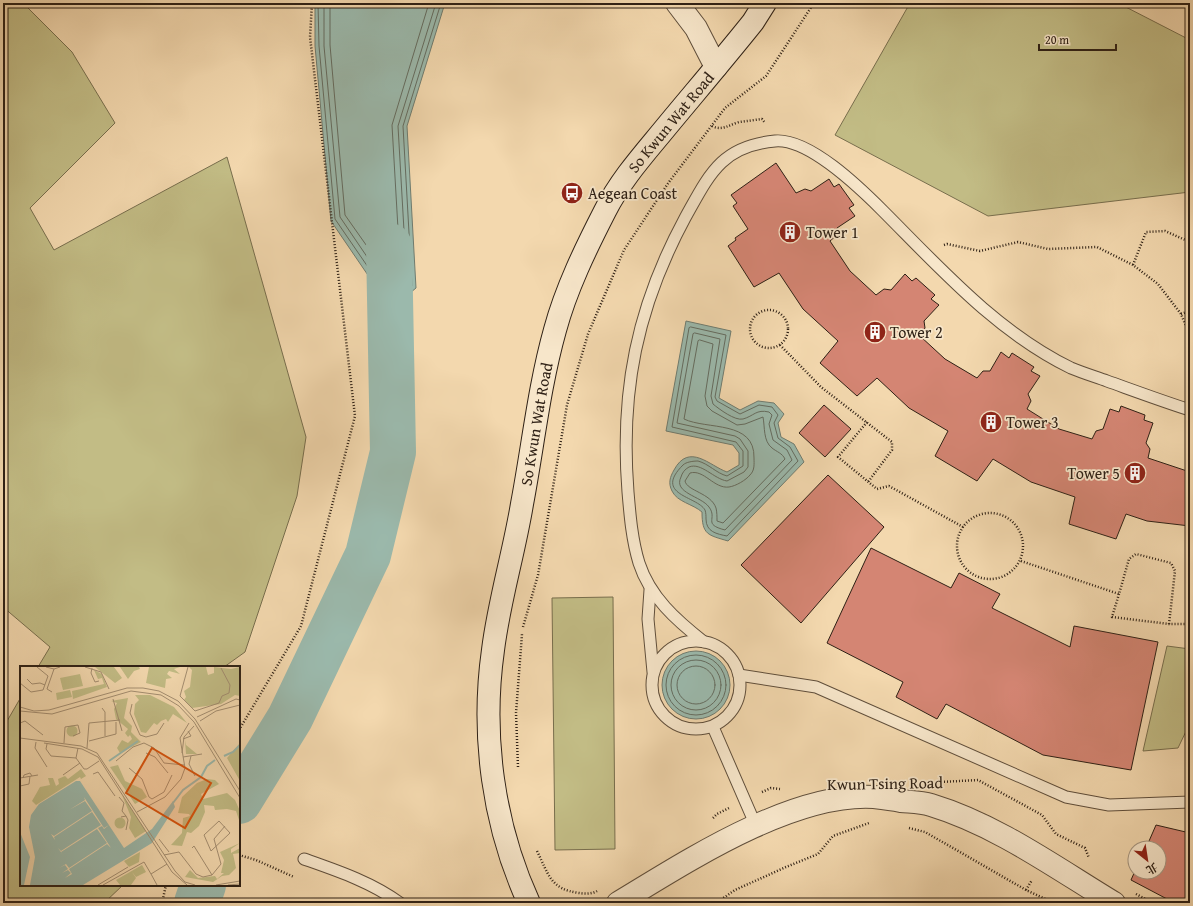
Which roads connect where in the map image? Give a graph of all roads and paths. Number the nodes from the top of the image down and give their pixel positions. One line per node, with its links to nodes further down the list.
1 (312, 3): 28 (path)
2 (677, 3): 5 (street)
3 (765, 3): 5 (street, So Kwun Wat Road)
4 (814, 3): 6 (path, So Kwun Wat Road)
5 (716, 67): 47 (street, So Kwun Wat Road)
6 (712, 126): 7 (path); 29 (path, So Kwun Wat Road)
7 (768, 126)
8 (1190, 242): 10 (path)
9 (930, 257): 10 (path); 15 (lane); 20 (lane)
10 (1133, 266): 12 (path)
11 (1190, 311): 12 (path)
12 (1181, 314): 13 (path)
13 (1190, 336)
14 (780, 345): 14 (path); 16 (path)
15 (1190, 410)
16 (867, 422): 17 (path); 17 (path)
17 (868, 482): 18 (path)
18 (963, 527): 19 (path); 19 (path)
19 (1021, 561): 21 (path)
20 (650, 590): 24 (lane); 25 (lane)
21 (1119, 594): 22 (path); 22 (path)
22 (1169, 624): 23 (path)
23 (1190, 624)
24 (704, 642): 25 (lane); 26 (lane)
25 (653, 675): 27 (lane)
26 (739, 675): 27 (lane); 33 (lane)
27 (713, 727): 32 (lane)
28 (240, 728)
29 (518, 768)
30 (938, 782): 41 (path, Kwun Tsing Road)
31 (782, 789): 32 (path)
32 (746, 800): 34 (path); 36 (lane)
33 (1190, 802)
34 (710, 822)
35 (871, 823): 49 (path)
36 (756, 826): 48 (street, Kwun Tsing Road); 51 (street, Kwun Tsing Road)
37 (904, 826): 50 (path)
38 (535, 848): 43 (path)
39 (240, 855): 40 (path)
40 (304, 859): 46 (lane)
41 (1090, 862)
42 (166, 886): 45 (path)
43 (602, 888)
44 (1135, 894): 52 (path)
45 (162, 903)
46 (400, 903)
47 (529, 903)
48 (618, 903)
49 (716, 903)
50 (1054, 903)
51 (1114, 903)
52 (1154, 903)

